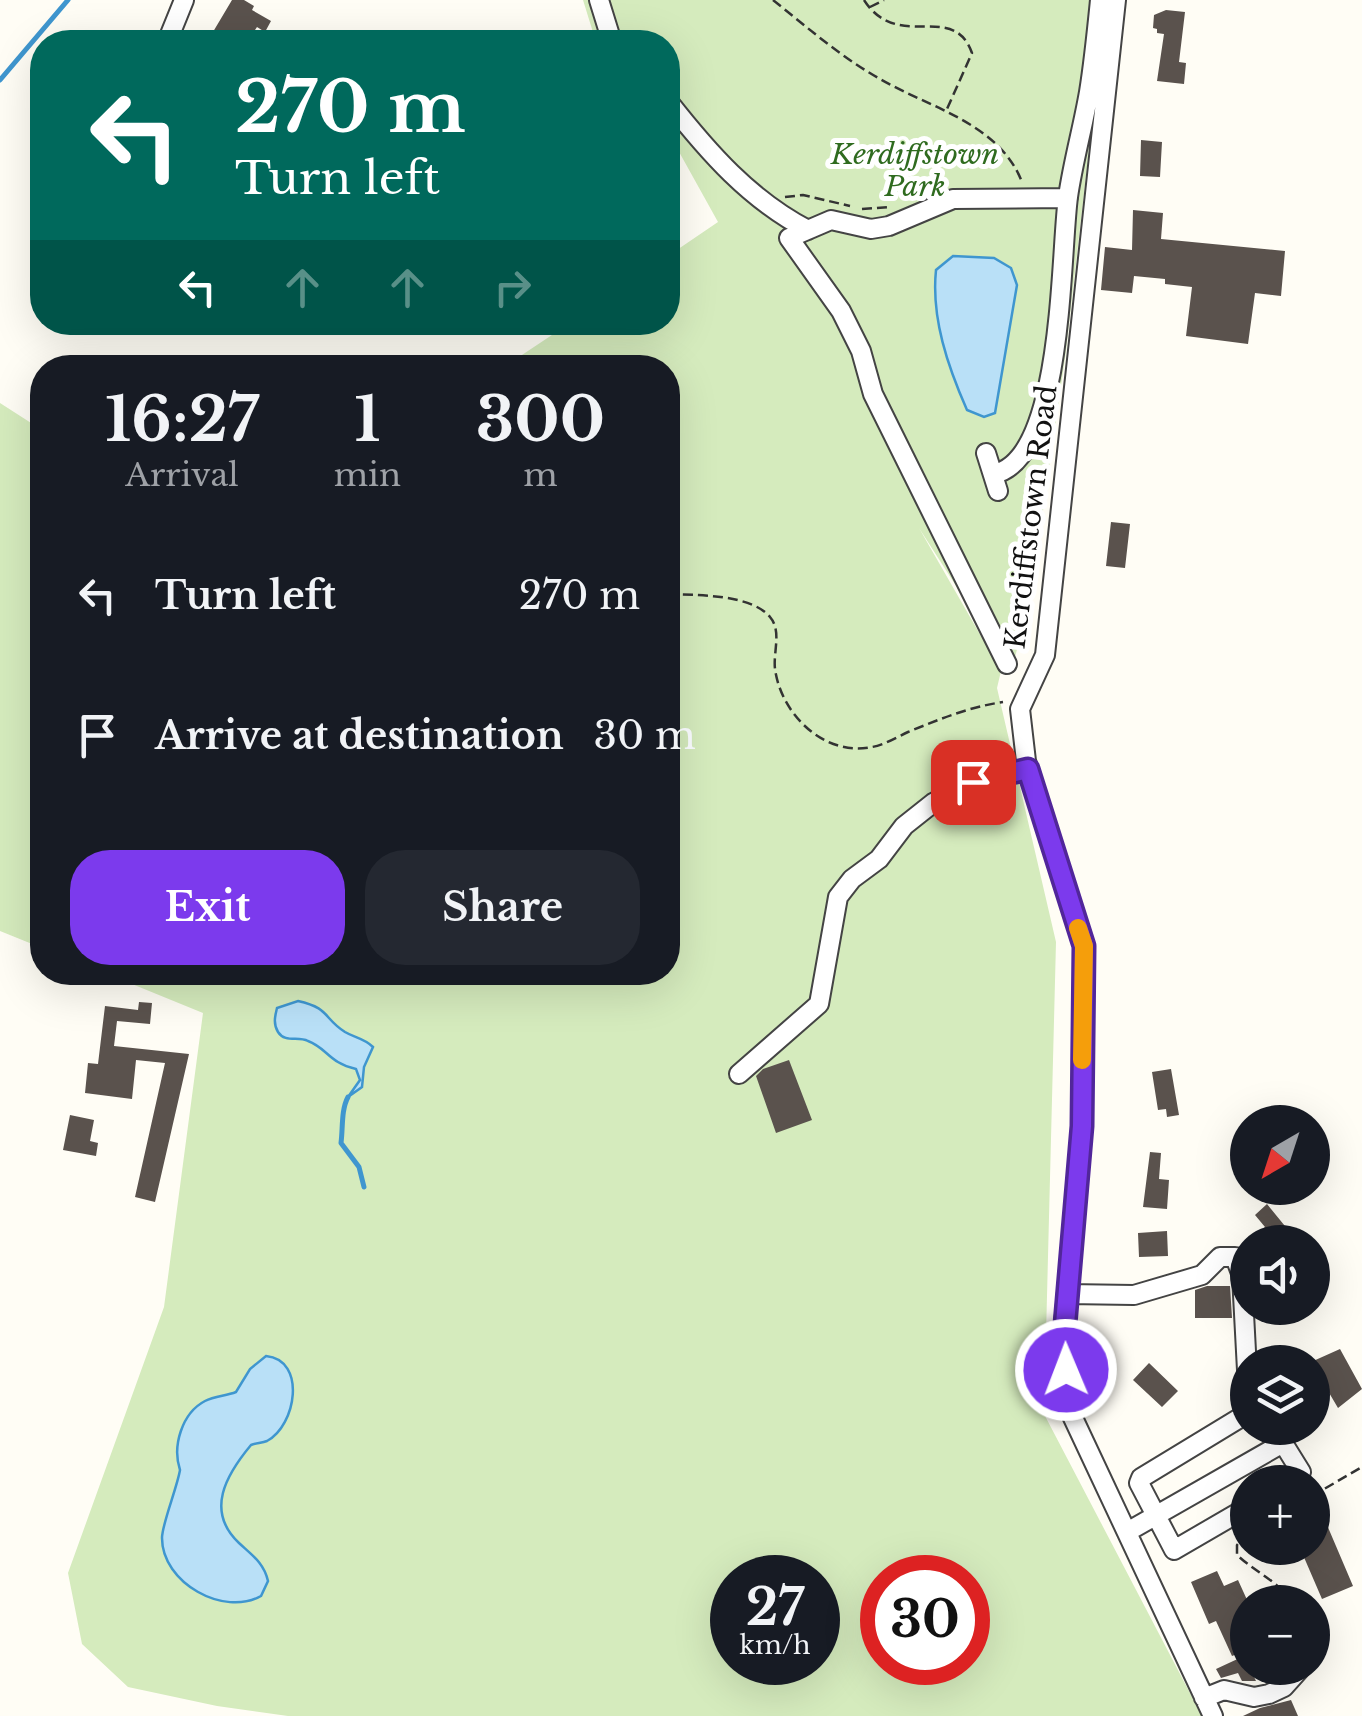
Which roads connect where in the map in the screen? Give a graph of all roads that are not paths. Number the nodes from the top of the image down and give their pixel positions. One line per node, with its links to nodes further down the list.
1 (184, 0): 5 (street)
2 (599, 0): 6 (street)
3 (1100, 0): 8 (street)
4 (1116, 0): 12 (street, Kerdiffstown Road)
5 (173, 30)
6 (608, 30)
7 (680, 116): 9 (street)
8 (1068, 198): 9 (street); 10 (street)
9 (808, 230): 11 (street)
10 (986, 454)
11 (1006, 664)
12 (1028, 769): 13 (street); 14 (street, Kerdiffstown Road)
13 (739, 1074)
14 (1067, 1294): 15 (street); 20 (street, Kerdiffstown Road)
15 (1246, 1345)
16 (1230, 1424): 18 (street)
17 (1264, 1445): 18 (street)
18 (1155, 1518): 19 (street); 20 (street)
19 (1230, 1518)
20 (1127, 1532): 22 (street, Kerdiffstown Road)
21 (1287, 1685): 22 (street)
22 (1204, 1698): 23 (street, Kerdiffstown Road)
23 (1212, 1716)

